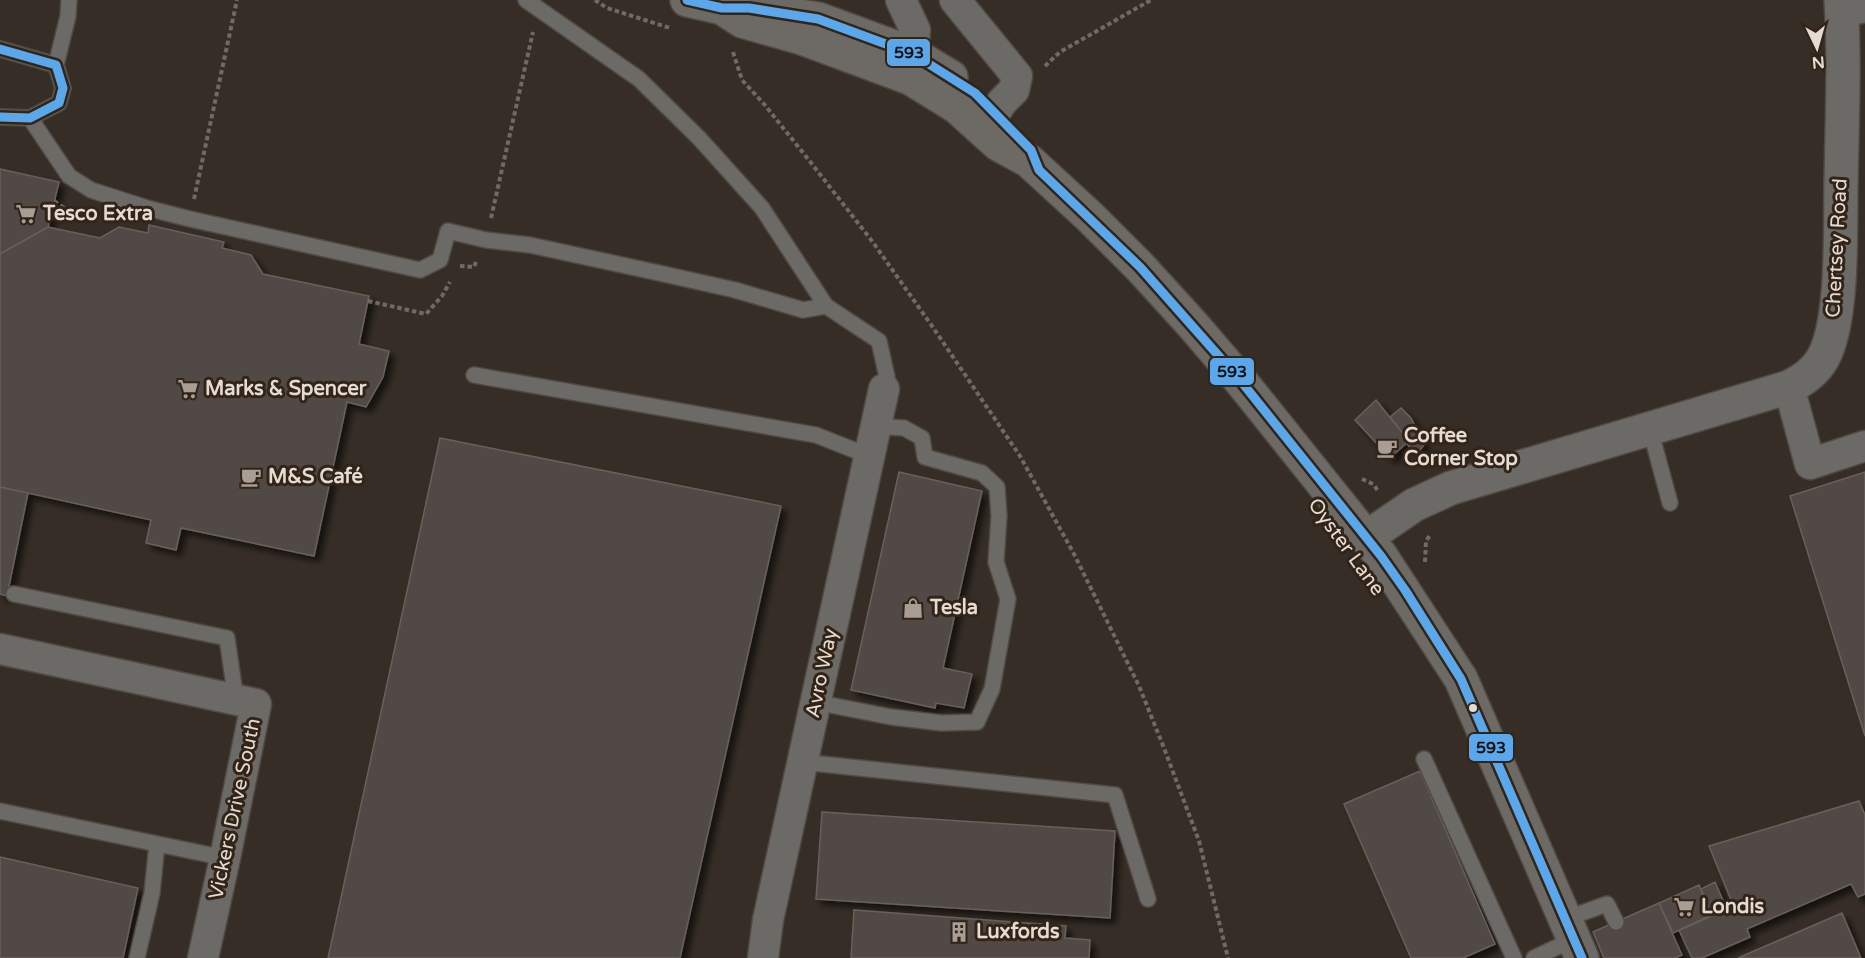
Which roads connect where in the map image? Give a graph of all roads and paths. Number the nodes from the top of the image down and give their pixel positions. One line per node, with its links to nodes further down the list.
1 (69, 0): 14 (lane)
2 (237, 0): 19 (path)
3 (526, 0): 10 (lane)
4 (687, 0): 9 (main road)
5 (901, 0): 13 (street)
6 (954, 0): 18 (street)
7 (1151, 0): 15 (path)
8 (1849, 6): 26 (street, Chertsey Road)
9 (722, 8): 13 (main road, Oyster Lane); 18 (main road, Oyster Lane)
10 (546, 14): 20 (path); 24 (lane)
11 (0, 49): 14 (lane)
12 (732, 50): 49 (path)
13 (913, 54): 18 (main road, Oyster Lane)
14 (56, 65): 17 (lane)
15 (1044, 67)
16 (0, 117): 17 (lane)
17 (30, 118): 19 (lane)
18 (989, 122): 33 (main road, Oyster Lane)
19 (190, 219): 20 (lane)
20 (486, 240): 21 (path); 24 (lane)
21 (459, 266)
22 (453, 276): 23 (path)
23 (368, 301)
24 (826, 306): 27 (lane)
25 (474, 375): 31 (lane)
26 (1789, 387): 29 (street, Chertsey Road); 30 (street)
27 (884, 389): 28 (street, Avro Way)
28 (876, 426): 31 (street, Avro Way); 37 (lane)
29 (1650, 429): 32 (lane); 33 (street, Chertsey Road)
30 (1865, 446)
31 (869, 456): 37 (street, Avro Way)
32 (1670, 503)
33 (1366, 538): 45 (main road, Oyster Lane)
34 (14, 594): 36 (lane)
35 (0, 650): 36 (street, Vickers Drive South)
36 (236, 700): 42 (street, Vickers Drive South)
37 (816, 702): 39 (street, Avro Way)
38 (1424, 759): 50 (lane)
39 (802, 762): 43 (lane); 48 (street, Avro Way)
40 (0, 811): 41 (lane)
41 (157, 844): 42 (lane); 46 (lane)
42 (225, 858): 47 (street, Vickers Drive South)
43 (1148, 899)
44 (1616, 922): 45 (lane)
45 (1574, 939): 51 (lane)
46 (137, 958)
47 (203, 958)
48 (763, 958)
49 (1228, 958)
50 (1514, 958)
51 (1534, 958)

